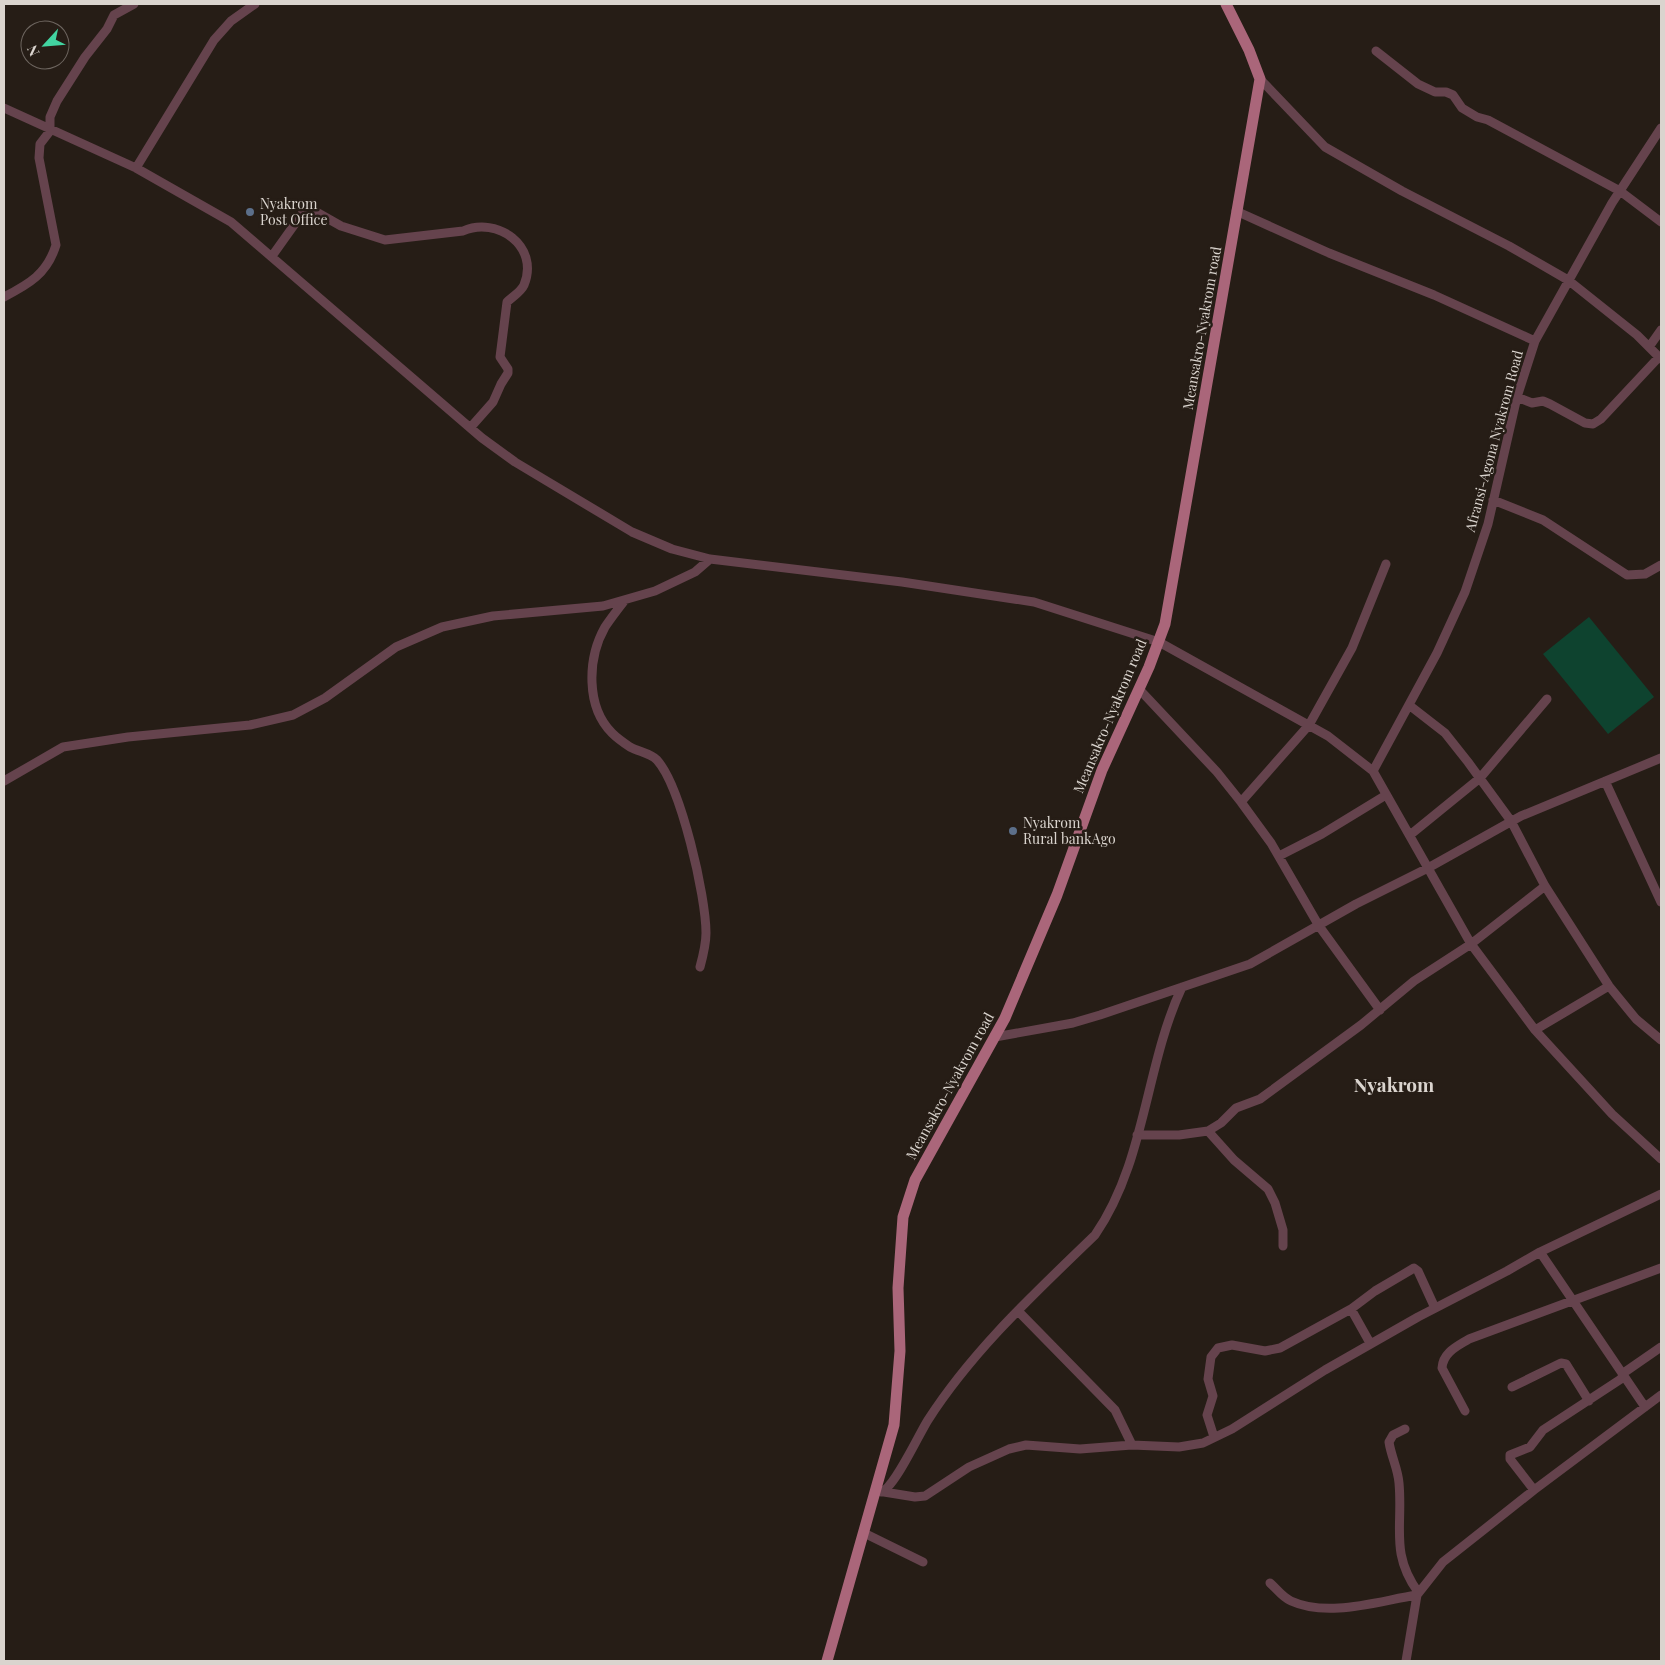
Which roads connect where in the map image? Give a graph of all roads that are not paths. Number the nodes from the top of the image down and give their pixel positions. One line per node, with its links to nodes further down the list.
1 (134, 4): 8 (street)
2 (255, 4): 9 (street)
3 (1226, 4): 5 (main road)
4 (1376, 52): 10 (street)
5 (1260, 79): 11 (main road, Meansakro-Nyakrom road); 14 (street)
6 (4, 108): 8 (street)
7 (1661, 128): 10 (street, Afransi-Agona Nyakrom Road)
8 (50, 131): 9 (street); 15 (street)
9 (136, 168): 13 (street)
10 (1620, 190): 12 (street); 14 (street, Afransi-Agona Nyakrom Road)
11 (1236, 211): 17 (street); 27 (main road, Meansakro-Nyakrom road)
12 (1661, 222)
13 (272, 256): 21 (street); 21 (street)
14 (1568, 280): 17 (street, Afransi-Agona Nyakrom Road); 18 (street)
15 (4, 297)
16 (1661, 330): 18 (street)
17 (1535, 341): 20 (street, Afransi-Agona Nyakrom Road)
18 (1649, 347): 19 (street)
19 (1660, 358): 20 (street)
20 (1517, 397): 22 (street, Afransi-Agona Nyakrom Road)
21 (470, 428): 23 (street)
22 (1493, 500): 25 (street); 30 (street, Afransi-Agona Nyakrom Road)
23 (710, 560): 26 (street); 27 (street)
24 (1386, 564): 31 (street)
25 (1661, 565)
26 (625, 600): 35 (street); 47 (street)
27 (1159, 642): 28 (main road, Meansakro-Nyakrom road); 31 (street)
28 (1139, 689): 38 (street); 52 (main road, Meansakro-Nyakrom road)
29 (1547, 699): 34 (street)
30 (1409, 705): 33 (street, Afransi-Agona Nyakrom Road); 34 (street)
31 (1309, 725): 33 (street); 38 (street)
32 (1661, 758): 36 (street)
33 (1372, 771): 37 (street)
34 (1480, 778): 39 (street); 40 (street)
35 (4, 781)
36 (1605, 781): 39 (street); 44 (street)
37 (1386, 795): 40 (street); 41 (street)
38 (1241, 802): 41 (street)
39 (1511, 821): 42 (street); 43 (street)
40 (1410, 835): 42 (street)
41 (1278, 856): 45 (street)
42 (1428, 868): 45 (street); 46 (street)
43 (1545, 886): 46 (street); 48 (street)
44 (1661, 902)
45 (1319, 926): 49 (street); 50 (street)
46 (1471, 944): 50 (street); 51 (street)
47 (700, 967)
48 (1609, 986): 51 (street); 53 (street)
49 (1182, 987): 52 (street); 55 (street)
50 (1380, 1010): 54 (street)
51 (1535, 1030): 56 (street)
52 (995, 1037): 77 (main road, Meansakro-Nyakrom road)
53 (1661, 1040)
54 (1208, 1131): 55 (street); 58 (street)
55 (1138, 1135): 64 (street)
56 (1661, 1160)
57 (1661, 1194): 59 (street)
58 (1283, 1246)
59 (1540, 1252): 61 (street); 62 (street)
60 (1661, 1268): 61 (street)
61 (1574, 1301): 67 (street); 72 (street)
62 (1435, 1308): 63 (street); 65 (street)
63 (1351, 1309): 65 (street); 74 (street)
64 (1018, 1311): 75 (street); 77 (street)
65 (1370, 1343): 74 (street)
66 (1661, 1347): 67 (street)
67 (1623, 1376): 70 (street); 71 (street)
68 (1512, 1387): 70 (street)
69 (1661, 1395): 71 (street)
70 (1589, 1401): 76 (street)
71 (1645, 1407): 76 (street)
72 (1465, 1411)
73 (1405, 1429): 81 (street)
74 (1214, 1437): 75 (street)
75 (1132, 1445): 77 (street)
76 (1534, 1490): 81 (street)
77 (880, 1492): 78 (main road, Meansakro-Nyakrom road)
78 (864, 1533): 79 (street); 82 (main road, Meansakro-Nyakrom road)
79 (923, 1562)
80 (1270, 1583): 81 (street)
81 (1418, 1593): 83 (street)
82 (827, 1661)
83 (1406, 1661)

